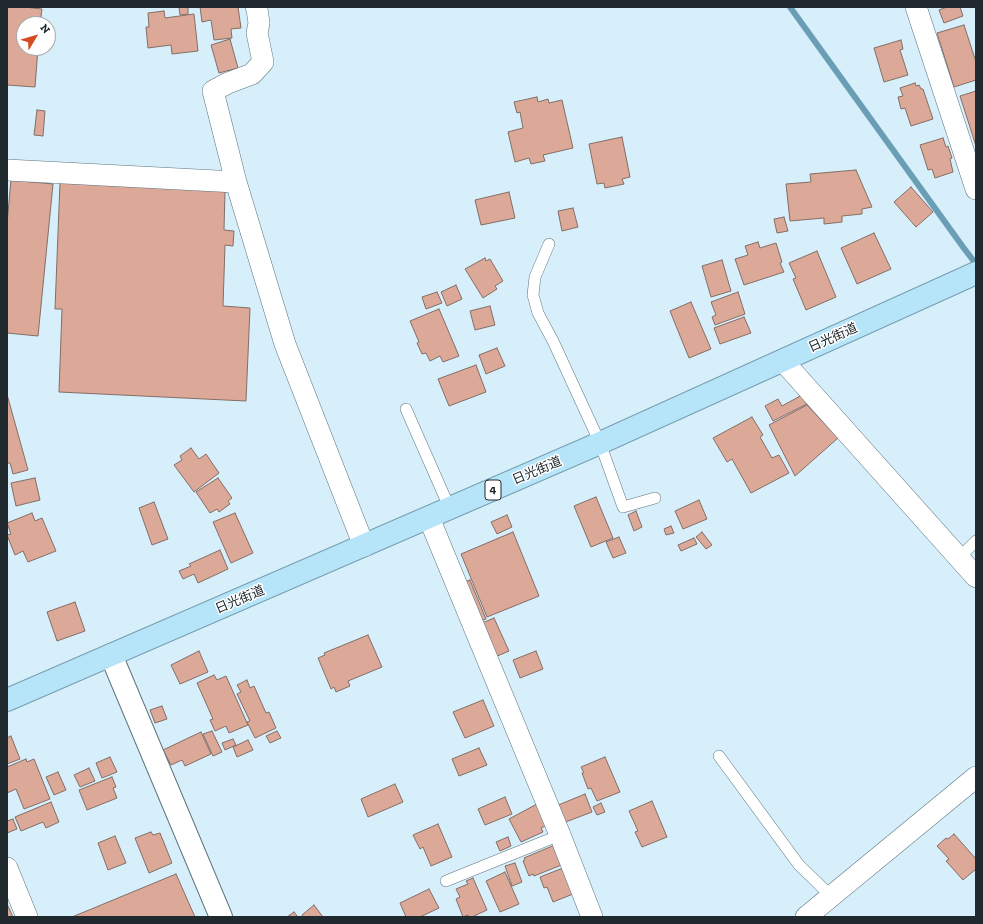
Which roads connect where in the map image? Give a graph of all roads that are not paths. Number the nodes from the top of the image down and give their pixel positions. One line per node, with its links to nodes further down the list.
1 (256, 7): 4 (street)
2 (916, 7): 5 (street)
3 (7, 170): 4 (street)
4 (236, 182): 15 (street)
5 (976, 189)
6 (549, 244): 10 (lane)
7 (976, 273): 8 (highway, 日光街道 / 4)
8 (783, 361): 10 (highway, 日光街道 / 4); 16 (street)
9 (406, 409): 12 (lane)
10 (600, 443): 11 (lane); 12 (highway, 日光街道 / 4)
11 (655, 498)
12 (450, 509): 13 (highway, 日光街道 / 4)
13 (429, 518): 15 (highway, 日光街道 / 4); 22 (street)
14 (976, 541): 16 (lane)
15 (364, 546): 18 (highway, 日光街道 / 4)
16 (959, 558): 17 (street)
17 (976, 577)
18 (111, 655): 19 (highway, 日光街道 / 4); 27 (street)
19 (7, 700)
20 (719, 756): 25 (lane)
21 (976, 777): 25 (street)
22 (560, 835): 24 (lane); 28 (street)
23 (7, 868): 26 (street)
24 (446, 881)
25 (832, 896): 29 (street)
26 (27, 917)
27 (221, 917)
28 (592, 917)
29 (806, 917)

